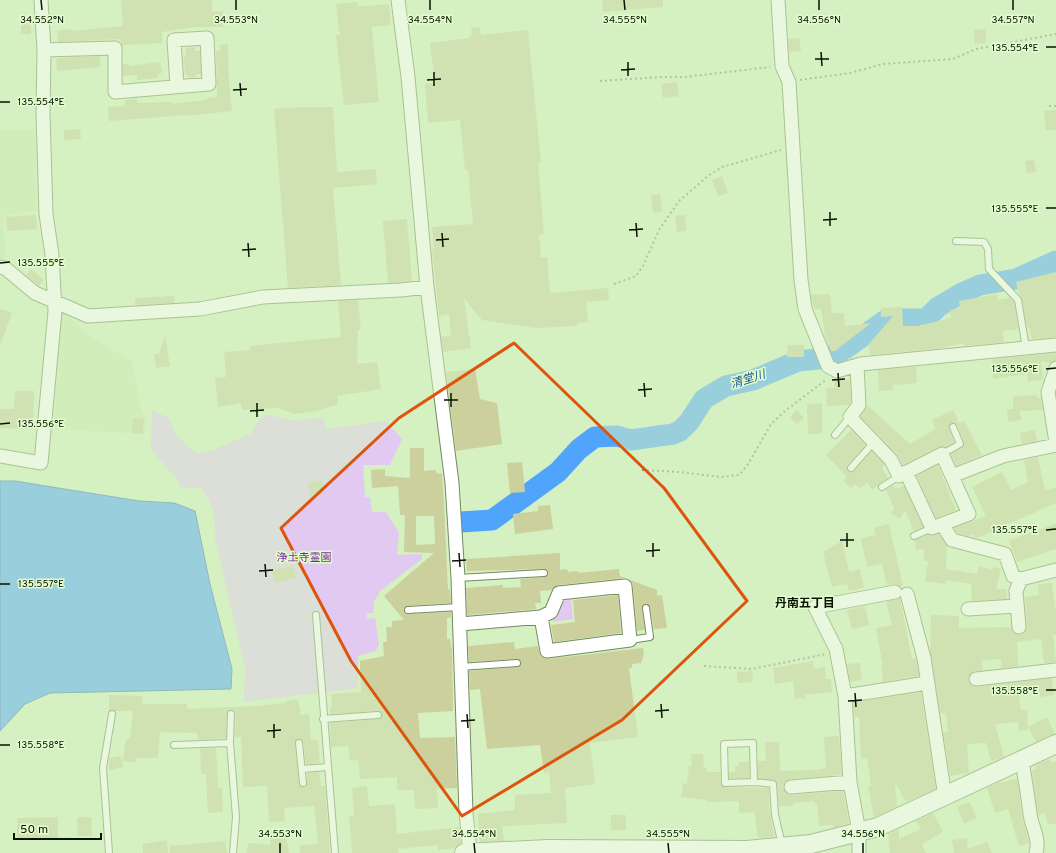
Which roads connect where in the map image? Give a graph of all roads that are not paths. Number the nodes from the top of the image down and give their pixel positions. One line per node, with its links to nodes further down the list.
1 (40, 0): 4 (street)
2 (398, 0): 8 (street)
3 (778, 0): 12 (street)
4 (44, 50): 5 (street); 9 (street)
5 (177, 86)
6 (956, 241): 11 (lane)
7 (0, 267): 9 (street)
8 (427, 287): 9 (street); 29 (street)
9 (54, 303): 20 (street)
10 (1056, 345): 11 (street)
11 (1026, 348): 12 (street)
12 (857, 365): 14 (street)
13 (1056, 368): 18 (street)
14 (850, 417): 16 (lane); 17 (street)
15 (952, 427): 19 (lane)
16 (835, 436)
17 (874, 442): 21 (lane); 22 (street)
18 (1056, 444): 23 (street)
19 (942, 454): 22 (street); 23 (street)
20 (0, 456)
21 (851, 468)
22 (902, 474): 24 (lane); 25 (street)
23 (952, 476): 25 (street)
24 (882, 487)
25 (937, 526): 26 (lane); 30 (street)
26 (914, 536)
27 (1056, 570): 30 (street)
28 (544, 573): 29 (lane)
29 (458, 578): 32 (street)
30 (1021, 579): 31 (street)
31 (1017, 606): 34 (street); 39 (street)
32 (459, 607): 35 (lane); 38 (street)
33 (646, 608): 40 (lane)
34 (968, 609)
35 (408, 610)
36 (316, 615): 50 (lane)
37 (541, 617): 38 (street); 40 (street); 40 (street)
38 (460, 624): 42 (street)
39 (1019, 627)
40 (630, 640)
41 (517, 662): 42 (lane)
42 (460, 667): 68 (street)
43 (1056, 670): 44 (street)
44 (976, 679)
45 (927, 683): 46 (street); 46 (street); 62 (street)
46 (845, 696): 59 (street)
47 (112, 714): 65 (lane)
48 (232, 714): 51 (lane)
49 (378, 715): 50 (lane)
50 (324, 719): 56 (lane)
51 (230, 743): 54 (lane); 66 (lane)
52 (300, 743): 57 (lane)
53 (1056, 744): 55 (street)
54 (174, 745)
55 (1022, 761): 62 (street); 70 (street)
56 (328, 767): 57 (lane); 67 (lane)
57 (302, 769): 60 (lane)
58 (754, 782): 58 (lane); 64 (lane)
59 (850, 782): 61 (street); 63 (street)
60 (303, 783)
61 (791, 787)
62 (945, 798): 63 (street)
63 (859, 832): 64 (street); 69 (street)
64 (782, 847): 68 (street)
65 (109, 853)
66 (233, 853)
67 (335, 853)
68 (467, 853)
69 (860, 853)
70 (1036, 853)

